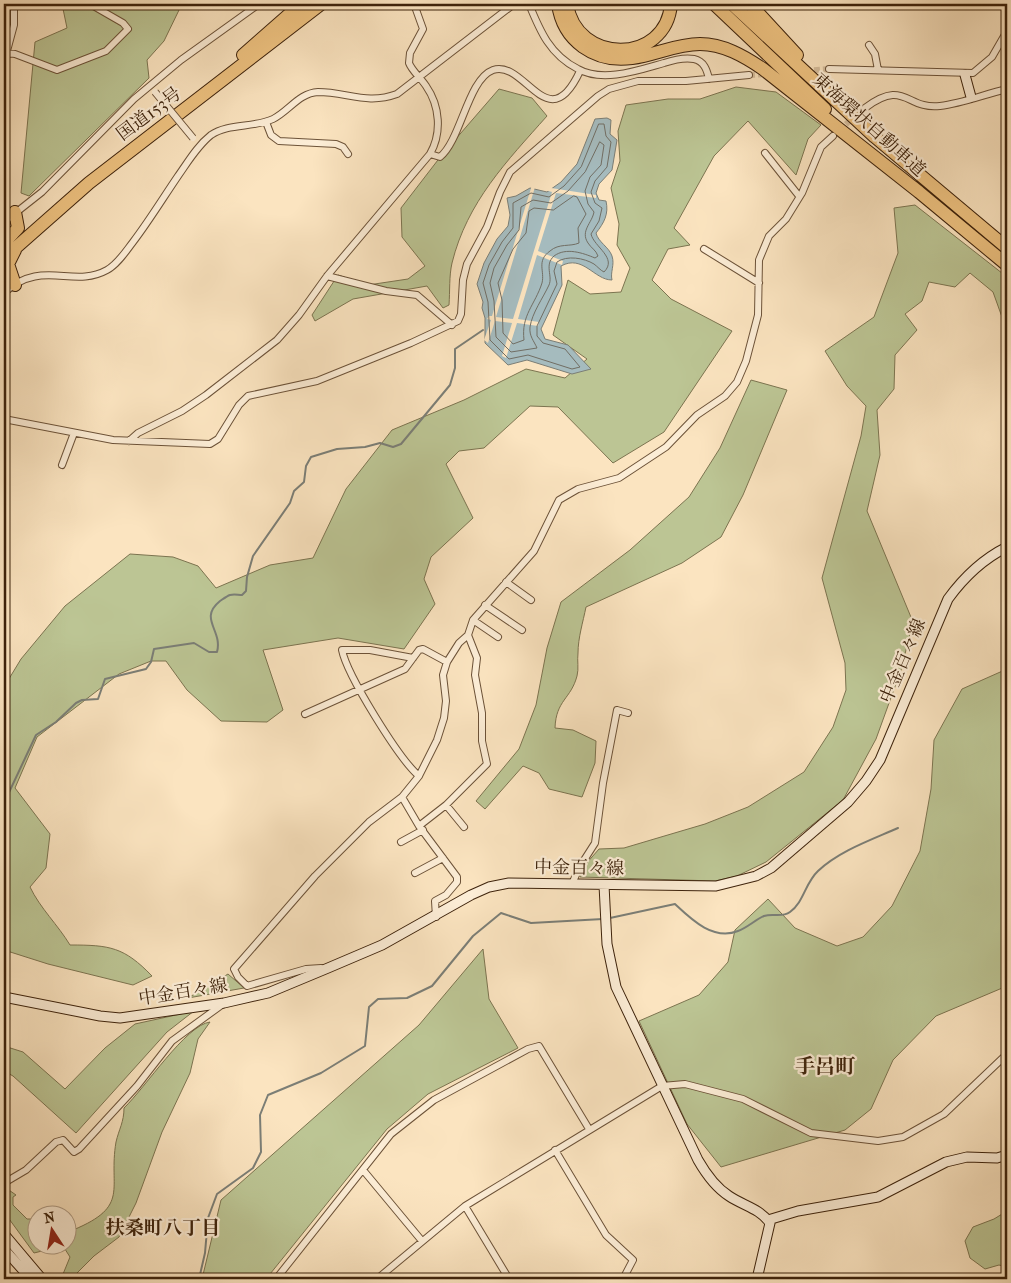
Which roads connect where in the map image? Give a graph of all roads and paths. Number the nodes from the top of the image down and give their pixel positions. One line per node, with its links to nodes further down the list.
1 (14, 4): 18 (street)
2 (90, 4): 18 (street)
3 (259, 4): 28 (street)
4 (301, 4): 20 (highway)
5 (309, 4): 20 (highway, 国道153号)
6 (321, 4): 43 (highway, 国道153号)
7 (414, 4): 26 (street)
8 (514, 4): 26 (street)
9 (529, 4): 23 (street)
10 (558, 4): 39 (highway)
11 (567, 4): 12 (highway)
12 (671, 4)
13 (714, 4): 39 (highway, 東海環状自動車道)
14 (732, 4): 38 (highway, 東海環状自動車道)
15 (750, 4): 38 (highway)
16 (1007, 31): 25 (street)
17 (869, 45): 22 (street)
18 (7, 53): 19 (street)
19 (4, 62)
20 (234, 63): 45 (highway, 国道153号)
21 (829, 70): 22 (street)
22 (878, 70): 25 (street)
23 (580, 71): 27 (street); 37 (street)
24 (749, 75): 27 (street)
25 (965, 75): 30 (main road)
26 (420, 78): 32 (street); 37 (street)
27 (709, 79): 55 (street)
28 (150, 86): 34 (street, bridge); 41 (street)
29 (1007, 89): 30 (street)
30 (972, 97): 31 (street)
31 (865, 108)
32 (266, 122): 34 (street); 36 (street)
33 (833, 136): 40 (street)
34 (199, 146): 53 (street)
35 (765, 153): 40 (street)
36 (348, 154)
37 (430, 154): 51 (street)
38 (928, 183): 46 (highway, 東海環状自動車道)
39 (919, 192): 49 (highway, 東海環状自動車道)
40 (799, 196): 52 (street)
41 (15, 212): 42 (street); 44 (highway)
42 (4, 222)
43 (30, 233): 48 (highway, 国道153号); 53 (highway)
44 (4, 243)
45 (4, 247)
46 (1007, 248)
47 (704, 249): 52 (street)
48 (4, 258)
49 (1007, 265)
50 (4, 274): 53 (highway)
51 (327, 276): 55 (street); 58 (street)
52 (759, 283): 61 (street)
53 (15, 284): 54 (street)
54 (4, 293)
55 (452, 325): 58 (street)
56 (4, 419): 57 (street)
57 (74, 434): 58 (street); 59 (street)
58 (129, 441)
59 (62, 465)
60 (1007, 546): 82 (main road, 中金百々線)
61 (506, 582): 62 (street); 63 (street)
62 (531, 600)
63 (485, 605): 64 (street); 65 (street)
64 (473, 620): 66 (street); 67 (street)
65 (522, 630)
66 (468, 635): 69 (street); 75 (street)
67 (498, 637)
68 (413, 658): 69 (street); 70 (street); 70 (street)
69 (447, 662): 73 (street)
70 (360, 689): 72 (street); 73 (street)
71 (628, 713): 81 (street)
72 (305, 714)
73 (419, 776): 74 (street)
74 (402, 797): 77 (street); 84 (street)
75 (446, 805): 76 (street); 77 (street)
76 (464, 827)
77 (421, 828): 78 (street); 79 (street)
78 (401, 842)
79 (443, 858): 80 (street); 83 (street)
80 (415, 873)
81 (572, 884): 82 (main road, 中金百々線); 83 (main road, 中金百々線)
82 (604, 885): 88 (main road)
83 (436, 917): 84 (main road, 中金百々線)
84 (328, 968): 86 (main road, 中金百々線)
85 (4, 997): 86 (main road, 中金百々線)
86 (224, 1003): 93 (street)
87 (1007, 1054): 88 (street)
88 (662, 1086): 89 (street); 95 (main road)
89 (590, 1129): 90 (street); 92 (street)
90 (555, 1150): 94 (street); 104 (street)
91 (1007, 1155): 95 (main road)
92 (363, 1170): 97 (street); 101 (street)
93 (4, 1183)
94 (465, 1206): 97 (street); 103 (street)
95 (770, 1224): 105 (main road)
96 (4, 1234): 100 (main road)
97 (422, 1241): 102 (street)
98 (4, 1249): 99 (main road)
99 (31, 1279)
100 (42, 1279)
101 (276, 1279)
102 (376, 1279)
103 (509, 1279)
104 (623, 1279)
105 (757, 1279)

